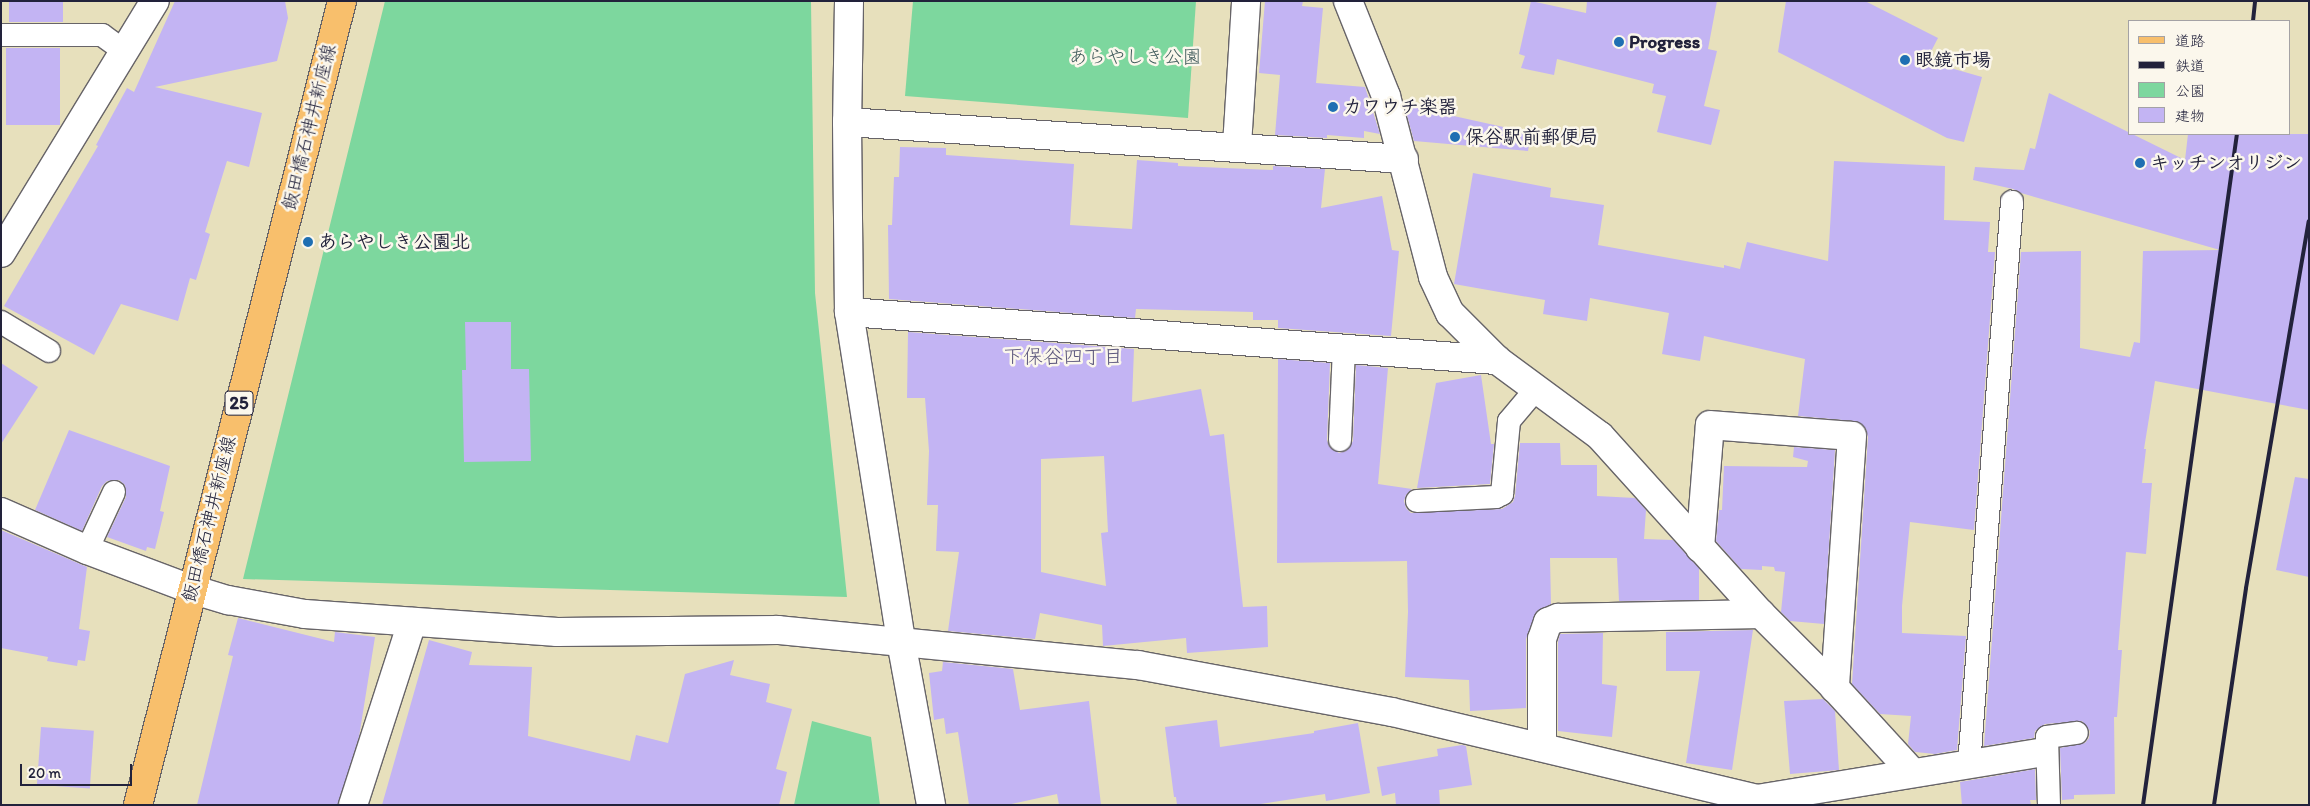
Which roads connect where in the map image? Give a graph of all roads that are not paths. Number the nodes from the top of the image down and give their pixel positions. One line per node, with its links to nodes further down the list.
1 (155, 1): 7 (street)
2 (342, 1): 25 (main road, 飯田橋石神井新座線 / 25)
3 (849, 1): 8 (street)
4 (1246, 1): 9 (street)
5 (1348, 1): 10 (street)
6 (1, 35): 7 (lane)
7 (124, 51): 12 (street)
8 (847, 122): 9 (street); 13 (street)
9 (1236, 146): 10 (street)
10 (1404, 159): 17 (street)
11 (2012, 202): 33 (lane)
12 (1, 253)
13 (849, 312): 15 (street); 28 (street)
14 (1, 322): 16 (lane)
15 (1344, 349): 17 (street); 19 (lane)
16 (49, 351)
17 (1497, 360): 18 (street)
18 (1536, 388): 21 (lane); 23 (street)
19 (1340, 440)
20 (114, 492): 24 (lane)
21 (1417, 501)
22 (1, 512): 24 (street)
23 (1700, 548): 26 (street); 29 (street)
24 (87, 550): 25 (street)
25 (191, 589): 27 (street); 36 (main road, 飯田橋石神井新座線 / 25)
26 (1761, 614): 29 (street); 31 (street)
27 (412, 622): 28 (street); 37 (street)
28 (901, 641): 31 (street); 38 (street)
29 (1835, 688): 34 (street)
30 (2077, 733): 32 (lane)
31 (1540, 747): 35 (street)
32 (2043, 753): 33 (street); 40 (lane)
33 (1969, 765): 34 (street)
34 (1912, 772): 35 (street)
35 (1757, 799): 39 (street)
36 (138, 805)
37 (353, 805)
38 (931, 805)
39 (1704, 805)
40 (2048, 805)

